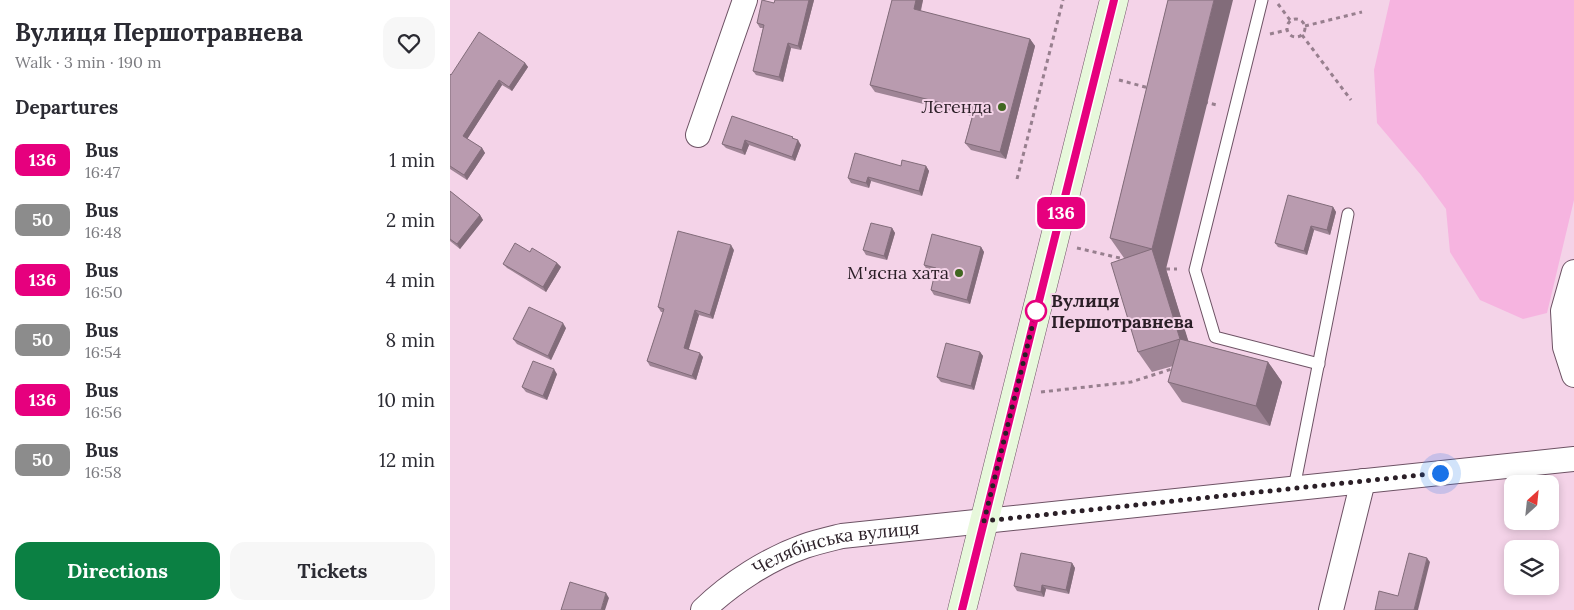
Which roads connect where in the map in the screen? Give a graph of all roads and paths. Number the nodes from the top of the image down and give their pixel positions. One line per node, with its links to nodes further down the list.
1 (745, 0): 15 (street)
2 (1063, 0): 16 (path)
3 (1114, 0): 10 (street)
4 (1262, 0): 14 (lane)
5 (1275, 0): 7 (path)
6 (1362, 12): 8 (path)
7 (1290, 20): 8 (path); 9 (path)
8 (1305, 26): 9 (path)
9 (1302, 35): 13 (path)
10 (1095, 74): 11 (path); 18 (street)
11 (1151, 88)
12 (1198, 100): 14 (path)
13 (1351, 100)
14 (1235, 110): 21 (lane)
15 (698, 135)
16 (1017, 179)
17 (1348, 214): 21 (lane)
18 (1054, 242): 19 (path); 24 (street)
19 (1130, 261)
20 (1574, 272): 23 (street)
21 (1319, 364): 27 (lane)
22 (1181, 366): 24 (path)
23 (1574, 375)
24 (1016, 395): 28 (street)
25 (1574, 459): 26 (street, Челябінська вулиця)
26 (1364, 481): 27 (street, Челябінська вулиця); 31 (street)
27 (1294, 488): 28 (street, Челябінська вулиця)
28 (984, 521): 29 (street, Челябінська вулиця); 30 (street)
29 (703, 610)
30 (962, 610)
31 (1331, 610)

